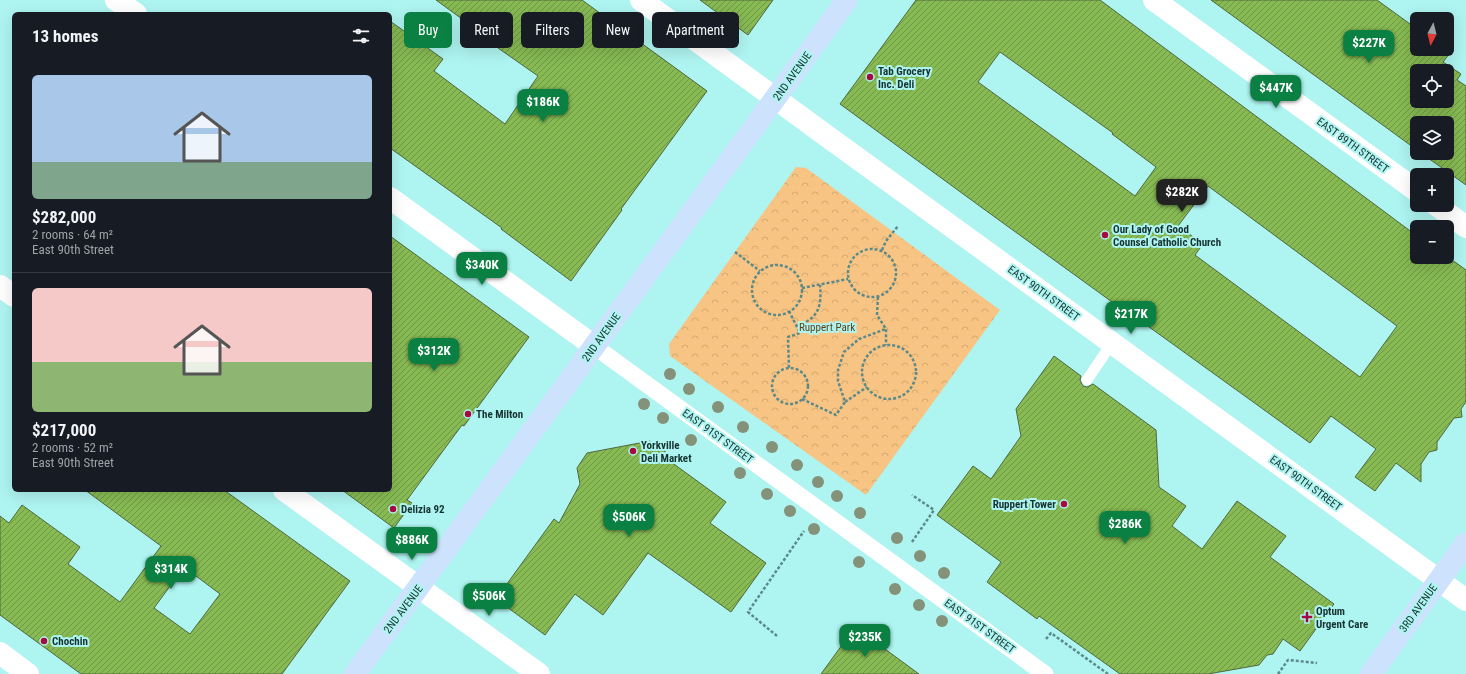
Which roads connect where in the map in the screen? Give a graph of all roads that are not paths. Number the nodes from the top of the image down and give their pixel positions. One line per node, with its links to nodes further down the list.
1 (116, 0): 5 (street)
2 (641, 0): 6 (street, EAST 90TH STREET)
3 (847, 0): 6 (main road, 2ND AVENUE)
4 (1154, 0): 7 (street, EAST 89TH STREET)
5 (133, 12)
6 (776, 98): 13 (street, EAST 90TH STREET); 14 (main road, 2ND AVENUE)
7 (1410, 186)
8 (392, 199): 14 (street, EAST 91ST STREET)
9 (1446, 212): 10 (street)
10 (1466, 227)
11 (0, 286): 12 (street)
12 (12, 295)
13 (1112, 343): 15 (lane); 18 (street, EAST 90TH STREET)
14 (594, 346): 19 (main road, 2ND AVENUE); 25 (street, EAST 91ST STREET)
15 (1087, 380)
16 (287, 492): 19 (street)
17 (1466, 543): 18 (main road, 3RD AVENUE)
18 (1439, 580): 20 (street, EAST 90TH STREET); 26 (main road, 3RD AVENUE)
19 (419, 587): 23 (main road, 2ND AVENUE); 24 (street)
20 (1466, 600)
21 (0, 653): 22 (street)
22 (28, 674)
23 (355, 674)
24 (539, 674)
25 (1046, 674)
26 (1371, 674)

